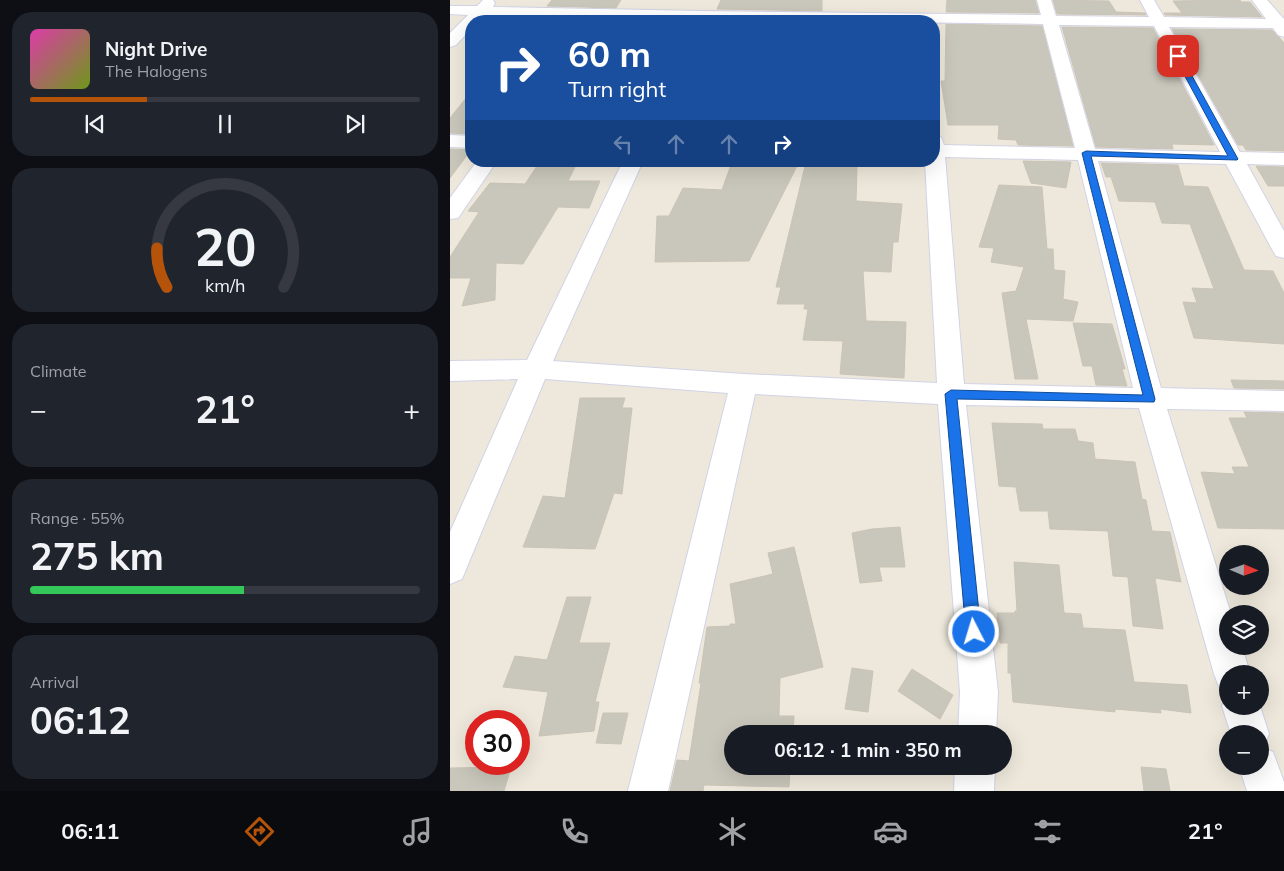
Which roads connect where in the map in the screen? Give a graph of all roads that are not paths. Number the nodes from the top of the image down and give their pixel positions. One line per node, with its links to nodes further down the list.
1 (602, 0): 12 (street)
2 (707, 0): 13 (street)
3 (819, 0): 14 (street)
4 (932, 0): 15 (street)
5 (1147, 0): 17 (street)
6 (1259, 0): 19 (street)
7 (486, 5): 8 (street); 10 (street); 11 (street)
8 (450, 10)
9 (1047, 10): 16 (street); 17 (street); 24 (street)
10 (476, 15)
11 (566, 15)
12 (592, 15)
13 (701, 15)
14 (816, 15)
15 (933, 15)
16 (940, 19)
17 (1159, 22): 19 (street); 25 (street)
18 (465, 27): 20 (street)
19 (1282, 27)
20 (450, 42)
21 (450, 141): 22 (street)
22 (465, 142)
23 (940, 151): 24 (street)
24 (1086, 153): 25 (street); 36 (street)
25 (1234, 159): 26 (street); 31 (street)
26 (1284, 159)
27 (483, 167): 30 (street)
28 (630, 167): 32 (street)
29 (935, 167): 35 (street)
30 (450, 214)
31 (1284, 251)
32 (536, 369): 33 (street); 34 (street); 38 (street)
33 (450, 371)
34 (744, 384): 35 (street); 43 (street)
35 (951, 394): 36 (street); 40 (street)
36 (1150, 399): 37 (street); 39 (street)
37 (1284, 401)
38 (450, 569)
39 (1229, 665)
40 (977, 725)
41 (975, 775): 44 (street)
42 (1262, 775): 45 (street)
43 (648, 791)
44 (974, 791)
45 (1267, 791)

